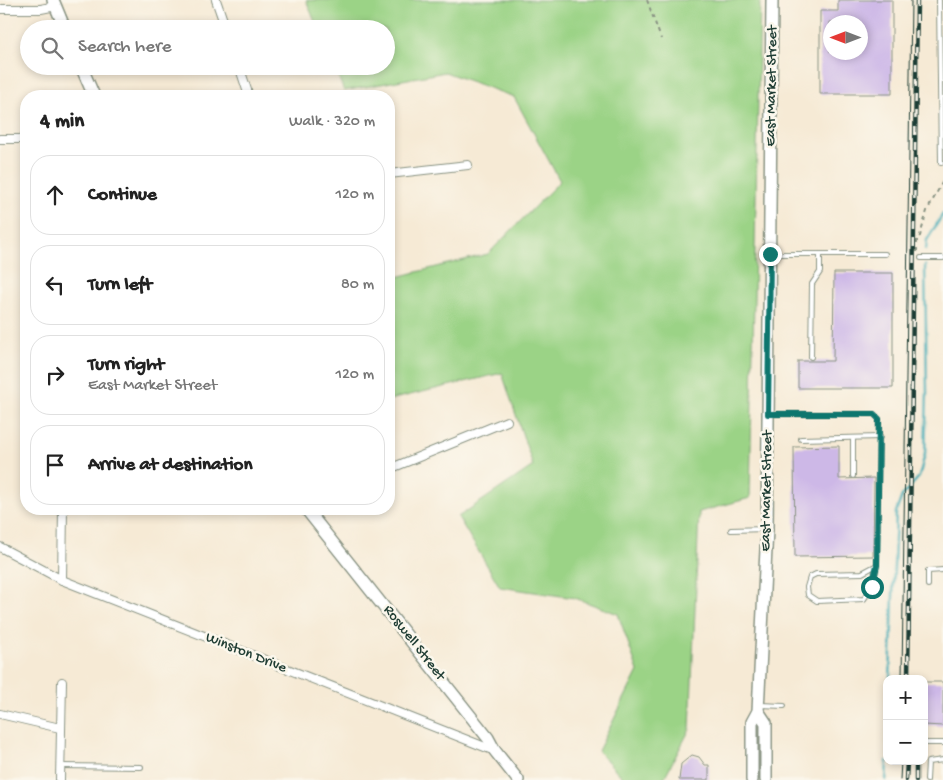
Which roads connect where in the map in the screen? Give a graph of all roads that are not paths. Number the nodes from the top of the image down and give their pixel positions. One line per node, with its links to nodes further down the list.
1 (216, 0): 7 (street)
2 (772, 0): 18 (main road, East Market Street)
3 (939, 0): 8 (lane)
4 (54, 3): 5 (street); 6 (main road)
5 (0, 10)
6 (61, 20)
7 (223, 20)
8 (941, 35): 15 (lane)
9 (85, 75): 11 (main road)
10 (241, 75): 12 (street)
11 (91, 90)
12 (247, 90)
13 (0, 139): 14 (street)
14 (20, 139)
15 (941, 163)
16 (468, 165): 17 (street)
17 (395, 173)
18 (770, 254): 19 (lane); 24 (main road, East Market Street)
19 (820, 254): 20 (lane); 23 (lane)
20 (885, 254)
21 (921, 258): 22 (lane)
22 (943, 258)
23 (811, 356)
24 (768, 414): 26 (lane); 33 (main road, East Market Street)
25 (507, 421): 29 (street)
26 (880, 437): 27 (lane); 36 (lane)
27 (853, 438): 28 (lane); 30 (lane)
28 (801, 439)
29 (395, 467)
30 (853, 476)
31 (63, 515): 38 (street)
32 (311, 515): 47 (main road, Roswell Street)
33 (767, 529): 34 (lane); 42 (main road, East Market Street)
34 (731, 530)
35 (0, 547): 38 (street, Winston Drive)
36 (877, 565): 36 (lane)
37 (943, 570): 39 (lane)
38 (62, 580): 47 (street, Winston Drive)
39 (928, 585)
40 (62, 682): 44 (street)
41 (784, 706): 42 (lane)
42 (758, 708): 53 (main road, East Market Street); 54 (main road, East Market Street)
43 (0, 714): 44 (street)
44 (60, 728): 49 (street)
45 (928, 743): 46 (lane)
46 (943, 744)
47 (495, 751): 52 (main road, Roswell Street)
48 (943, 760): 55 (lane)
49 (60, 766): 50 (lane); 51 (street)
50 (141, 767)
51 (60, 780)
52 (518, 780)
53 (752, 780)
54 (766, 780)
55 (927, 780)

